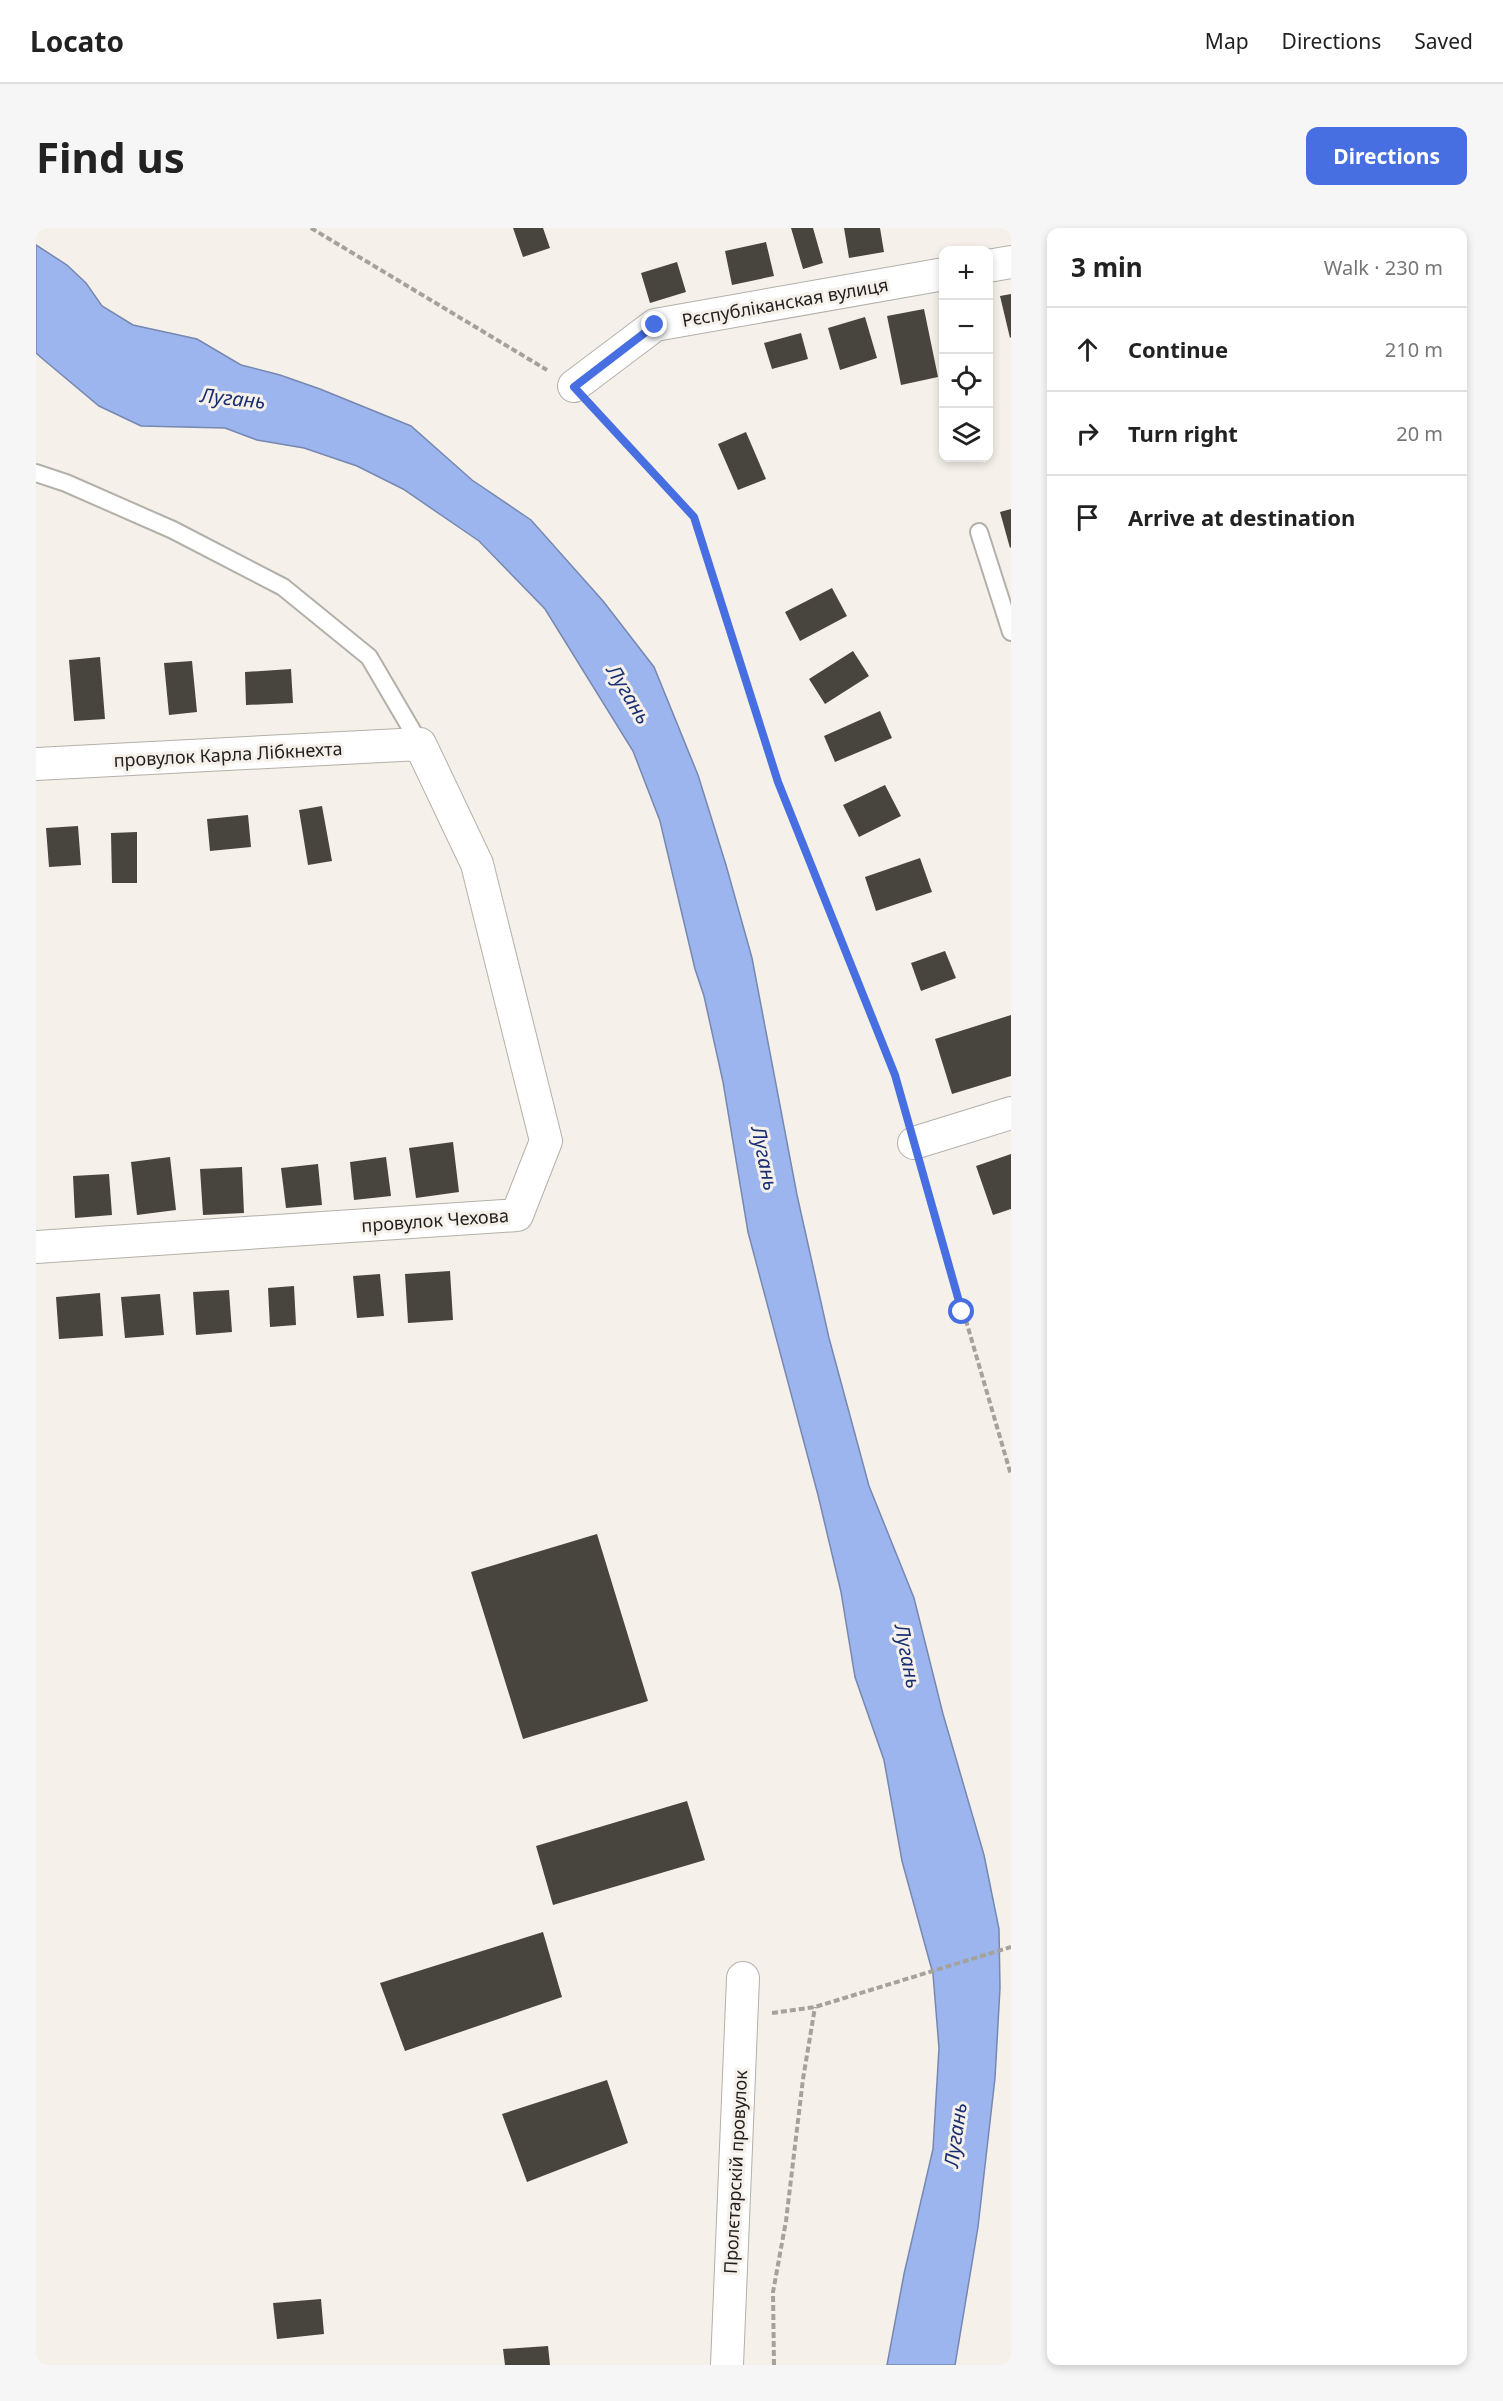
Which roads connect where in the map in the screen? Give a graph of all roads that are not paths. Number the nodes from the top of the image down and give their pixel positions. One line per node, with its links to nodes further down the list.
1 (1011, 262): 2 (street)
2 (993, 265)
3 (939, 275): 4 (street, Рєспубліканская вулиця)
4 (574, 387)
5 (36, 473): 8 (lane)
6 (979, 532): 7 (lane)
7 (1011, 632)
8 (420, 744): 9 (street, провулок Карла Лібкнехта); 12 (street, провулок Чехова)
9 (36, 764)
10 (1011, 1113): 11 (street)
11 (914, 1143)
12 (36, 1247)
13 (743, 1978): 14 (street, Пролєтарскій провулок)
14 (727, 2365)

